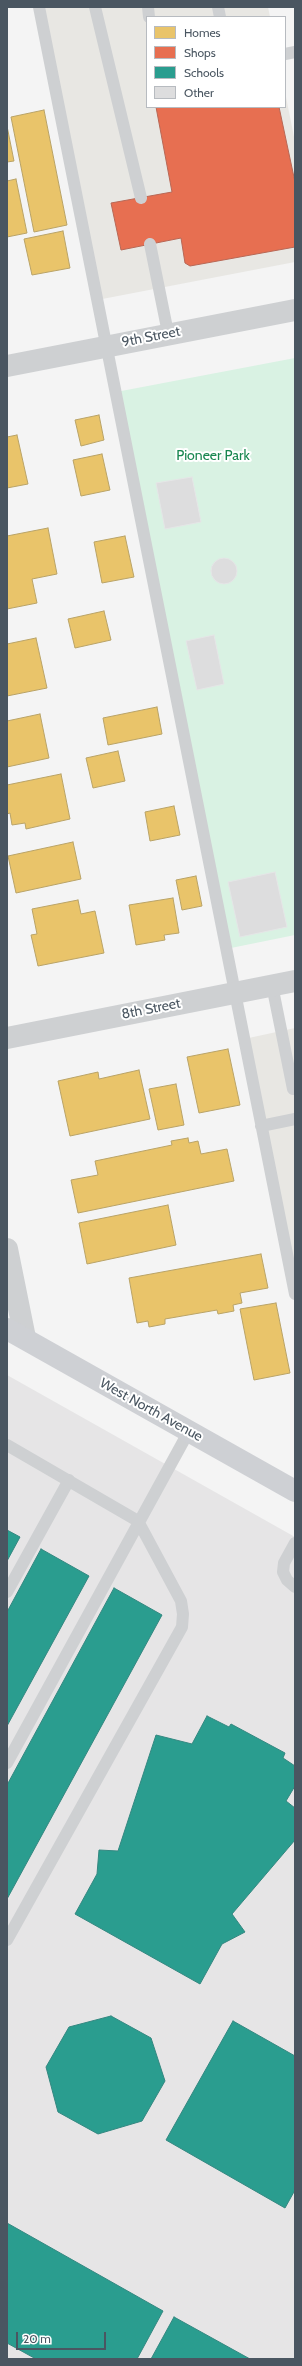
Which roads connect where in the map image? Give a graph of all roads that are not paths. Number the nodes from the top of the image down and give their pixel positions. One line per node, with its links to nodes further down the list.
1 (39, 7): 7 (lane)
2 (95, 7): 3 (lane)
3 (141, 198)
4 (150, 244): 6 (lane)
5 (295, 310): 6 (street, 9th Street)
6 (168, 333): 7 (street, 9th Street)
7 (106, 346): 8 (street, 9th Street); 11 (lane)
8 (7, 366)
9 (295, 981): 10 (street, 8th Street)
10 (272, 985): 11 (street, 8th Street); 13 (lane)
11 (235, 992): 12 (street, 8th Street); 15 (lane)
12 (7, 1038)
13 (293, 1089)
14 (295, 1119): 15 (lane)
15 (262, 1126): 17 (lane)
16 (7, 1249): 18 (street)
17 (295, 1294)
18 (16, 1334): 19 (street, West North Avenue)
19 (189, 1431): 22 (street, West North Avenue); 23 (lane)
20 (7, 1445): 21 (lane)
21 (69, 1480): 23 (lane); 26 (lane)
22 (295, 1491)
23 (138, 1521): 27 (lane); 28 (lane)
24 (295, 1543): 25 (lane)
25 (295, 1587)
26 (7, 1592)
27 (7, 1763)
28 (7, 1940)

